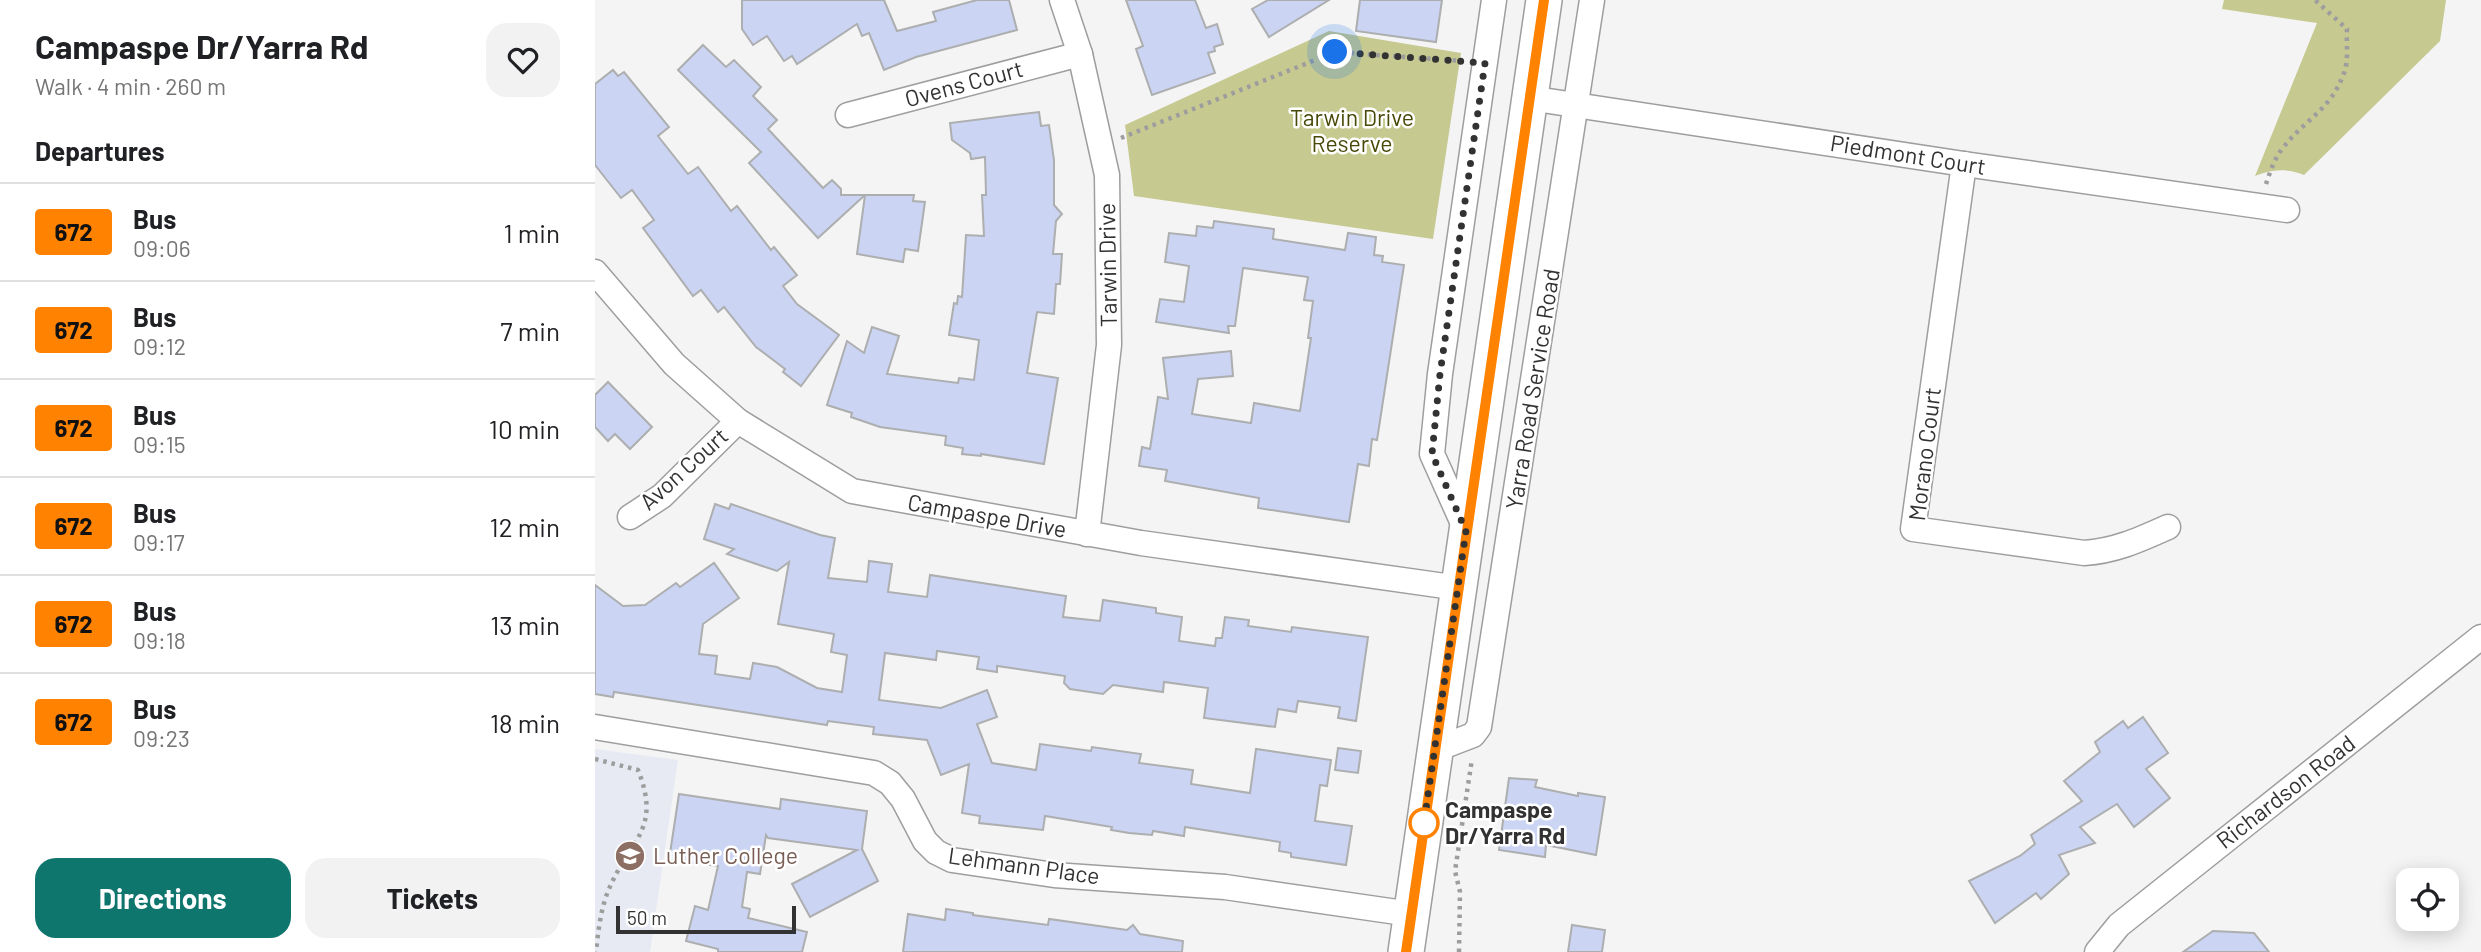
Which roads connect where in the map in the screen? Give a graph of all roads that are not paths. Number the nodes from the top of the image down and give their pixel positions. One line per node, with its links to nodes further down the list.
1 (1062, 0): 5 (street, Tarwin Drive)
2 (1494, 0): 15 (street)
3 (1543, 0): 6 (main road)
4 (1592, 0): 7 (street, Yarra Road Service Road)
5 (1080, 54): 8 (street, Ovens Court); 16 (street, Tarwin Drive)
6 (1529, 98): 7 (street, Piedmont Court); 15 (main road)
7 (1577, 105): 9 (street, Piedmont Court); 20 (street, Yarra Road Service Road)
8 (848, 115)
9 (1964, 164): 10 (street, Piedmont Court); 14 (street, Morano Court)
10 (2287, 210)
11 (595, 272): 12 (street, Campaspe Drive)
12 (738, 421): 13 (street, Avon Court); 16 (street, Campaspe Drive)
13 (630, 517)
14 (2168, 527)
15 (1466, 531): 17 (main road)
16 (1087, 534): 17 (street, Campaspe Drive)
17 (1459, 588): 20 (main road)
18 (2481, 637): 23 (street, Richardson Road)
19 (595, 727): 21 (street, Lehmann Place)
20 (1434, 750): 21 (main road)
21 (1411, 914): 22 (main road)
22 (1406, 952)
23 (2097, 952)

